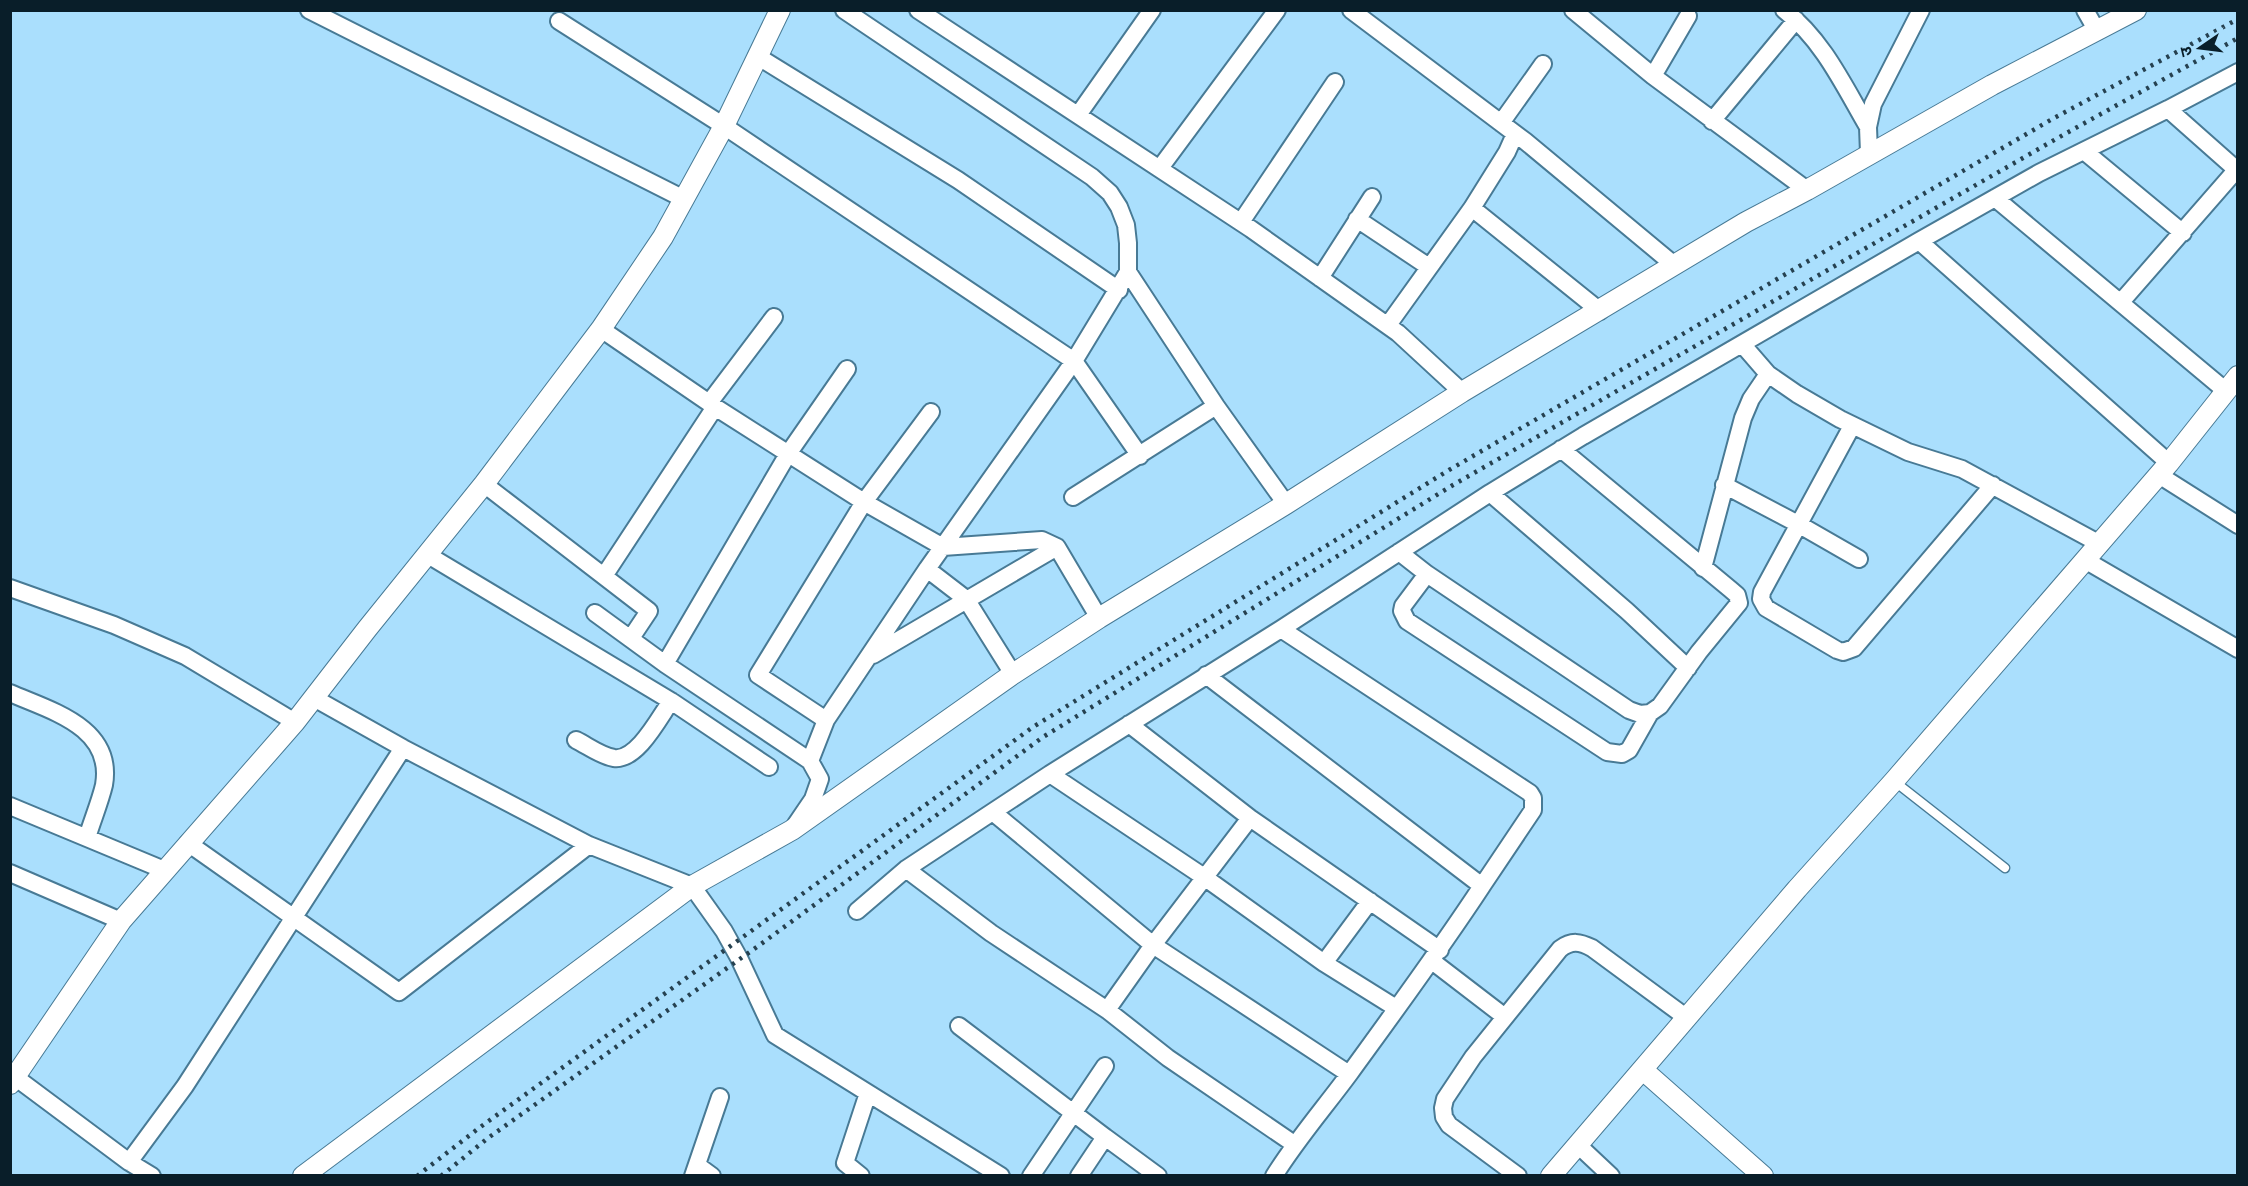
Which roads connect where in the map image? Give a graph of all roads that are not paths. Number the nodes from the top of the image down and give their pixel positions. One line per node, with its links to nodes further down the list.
1 (309, 10): 34 (street)
2 (780, 10): 16 (street)
3 (844, 10): 43 (street)
4 (918, 10): 22 (street)
5 (1152, 10): 22 (street)
6 (1277, 10): 30 (street)
7 (1351, 10): 24 (street)
8 (1572, 10): 19 (street)
9 (1921, 10): 26 (street)
10 (2085, 10): 15 (street)
11 (2136, 10): 15 (street)
12 (1790, 15): 23 (street); 26 (street)
13 (1688, 16): 19 (street)
14 (559, 21): 25 (street)
15 (2097, 31): 29 (street)
16 (757, 56): 25 (street); 45 (street)
17 (1543, 64): 24 (street)
18 (2238, 72): 21 (street)
19 (1653, 76): 23 (street)
20 (1335, 82): 38 (street)
21 (2168, 109): 28 (street); 31 (street)
22 (1078, 115): 30 (street)
23 (1712, 121): 32 (street)
24 (1501, 123): 27 (street)
25 (724, 126): 34 (street); 52 (street)
26 (1868, 127): 29 (street)
27 (1515, 134): 36 (street); 41 (street)
28 (2084, 151): 35 (street); 39 (street)
29 (1869, 153): 32 (street)
30 (1160, 168): 38 (street)
31 (2237, 170): 39 (street)
32 (1807, 190): 41 (street)
33 (1372, 197): 37 (street)
34 (682, 198): 50 (street)
35 (1995, 198): 40 (street); 46 (street)
36 (1472, 208): 42 (street); 47 (street)
37 (1357, 219): 42 (street); 44 (street)
38 (1241, 222): 44 (street)
39 (2182, 234): 46 (street)
40 (1919, 241): 51 (street); 64 (street)
41 (1673, 264): 47 (street)
42 (1429, 267): 49 (street)
43 (1128, 272): 45 (street); 58 (street)
44 (1320, 278): 49 (street)
45 (1119, 290): 52 (street)
46 (2121, 302): 55 (street)
47 (1600, 311): 56 (street)
48 (774, 316): 57 (street)
49 (1388, 325): 56 (street)
50 (601, 329): 57 (street); 65 (street)
51 (1742, 344): 54 (street); 61 (street)
52 (1074, 361): 63 (street); 75 (street)
53 (847, 369): 62 (street)
54 (1768, 374): 60 (street); 66 (street)
55 (2232, 384): 64 (street)
56 (1462, 392): 71 (street)
57 (712, 405): 62 (street); 84 (street)
58 (1216, 406): 63 (street); 71 (street)
59 (931, 412): 70 (street)
60 (1852, 426): 67 (street); 72 (street)
61 (1561, 449): 68 (street); 81 (street)
62 (788, 454): 70 (street); 93 (street)
63 (1140, 456): 69 (street)
64 (2164, 469): 73 (street); 74 (street)
65 (484, 484): 78 (street); 84 (street)
66 (1724, 485): 72 (street); 81 (street)
67 (1993, 485): 72 (street); 74 (street)
68 (1490, 493): 77 (street); 94 (street)
69 (1073, 497)
70 (864, 502): 75 (street); 101 (street)
71 (1286, 504): 88 (street)
72 (1798, 524): 79 (street)
73 (2238, 525)
74 (2100, 544): 80 (street)
75 (943, 547): 76 (street); 82 (street)
76 (1057, 547): 86 (street); 88 (street)
77 (1399, 552): 83 (street); 89 (street)
78 (428, 555): 98 (street); 99 (street)
79 (1859, 559)
80 (2085, 560): 91 (street); 109 (street)
81 (1703, 568): 94 (street)
82 (927, 569): 86 (street); 92 (street)
83 (1427, 574): 100 (street); 100 (street)
84 (604, 576): 90 (street)
85 (10, 588): 102 (street)
86 (966, 599): 92 (street); 95 (street)
87 (595, 613): 90 (street)
88 (1099, 618): 95 (street)
89 (1281, 629): 96 (street); 123 (street)
90 (631, 638): 93 (street)
91 (2238, 649)
92 (869, 657): 101 (street)
93 (665, 664): 106 (street)
94 (1688, 668): 100 (street)
95 (1013, 674): 113 (street)
96 (1206, 675): 103 (street); 123 (street)
97 (10, 693): 114 (street)
98 (314, 698): 102 (street); 105 (street)
99 (671, 701): 104 (street); 107 (street)
100 (1650, 713)
101 (826, 720): 106 (street)
102 (295, 723): 115 (street)
103 (1129, 724): 108 (street); 112 (street)
104 (576, 740)
105 (403, 748): 116 (street); 126 (street)
106 (810, 761): 113 (street)
107 (769, 767)
108 (1050, 774): 111 (street); 121 (street)
109 (1894, 781): 117 (lane); 134 (street)
110 (10, 806): 114 (street)
111 (994, 813): 118 (street); 128 (street)
112 (1250, 818): 121 (street); 124 (street)
113 (792, 830): 122 (street)
114 (87, 838): 119 (street)
115 (188, 843): 119 (street); 126 (street)
116 (589, 845): 122 (street); 126 (street)
117 (2005, 868)
118 (906, 869): 125 (street); 132 (street)
119 (164, 870): 127 (street)
120 (10, 873): 127 (street)
121 (1204, 877): 128 (street); 130 (street)
122 (692, 886): 140 (street); 149 (street)
123 (1482, 886): 129 (street)
124 (1370, 901): 129 (street); 130 (street)
125 (857, 911)
126 (294, 918): 146 (street)
127 (121, 921): 139 (street)
128 (1153, 945): 132 (street); 138 (street)
129 (1436, 956): 131 (street); 133 (street)
130 (1324, 963): 131 (street)
131 (1396, 1008): 138 (street)
132 (1107, 1010): 144 (street)
133 (1505, 1017): 134 (street); 157 (street)
134 (1687, 1018): 137 (street)
135 (958, 1026): 142 (street)
136 (1106, 1066): 142 (street)
137 (1643, 1070): 145 (street); 160 (street)
138 (1349, 1074): 144 (street)
139 (13, 1080): 146 (street)
140 (868, 1093): 151 (street); 152 (street)
141 (720, 1097): 147 (street)
142 (1074, 1112): 143 (street); 153 (street)
143 (1105, 1137): 154 (street); 155 (street)
144 (1294, 1144): 156 (street)
145 (1578, 1145): 158 (street); 159 (street)
146 (129, 1162): 148 (street)
147 (695, 1170): 150 (street)
148 (152, 1176)
149 (303, 1176)
150 (712, 1176)
151 (861, 1176)
152 (1001, 1176)
153 (1031, 1176)
154 (1079, 1176)
155 (1158, 1176)
156 (1274, 1176)
157 (1518, 1176)
158 (1551, 1176)
159 (1611, 1176)
160 (1763, 1176)

